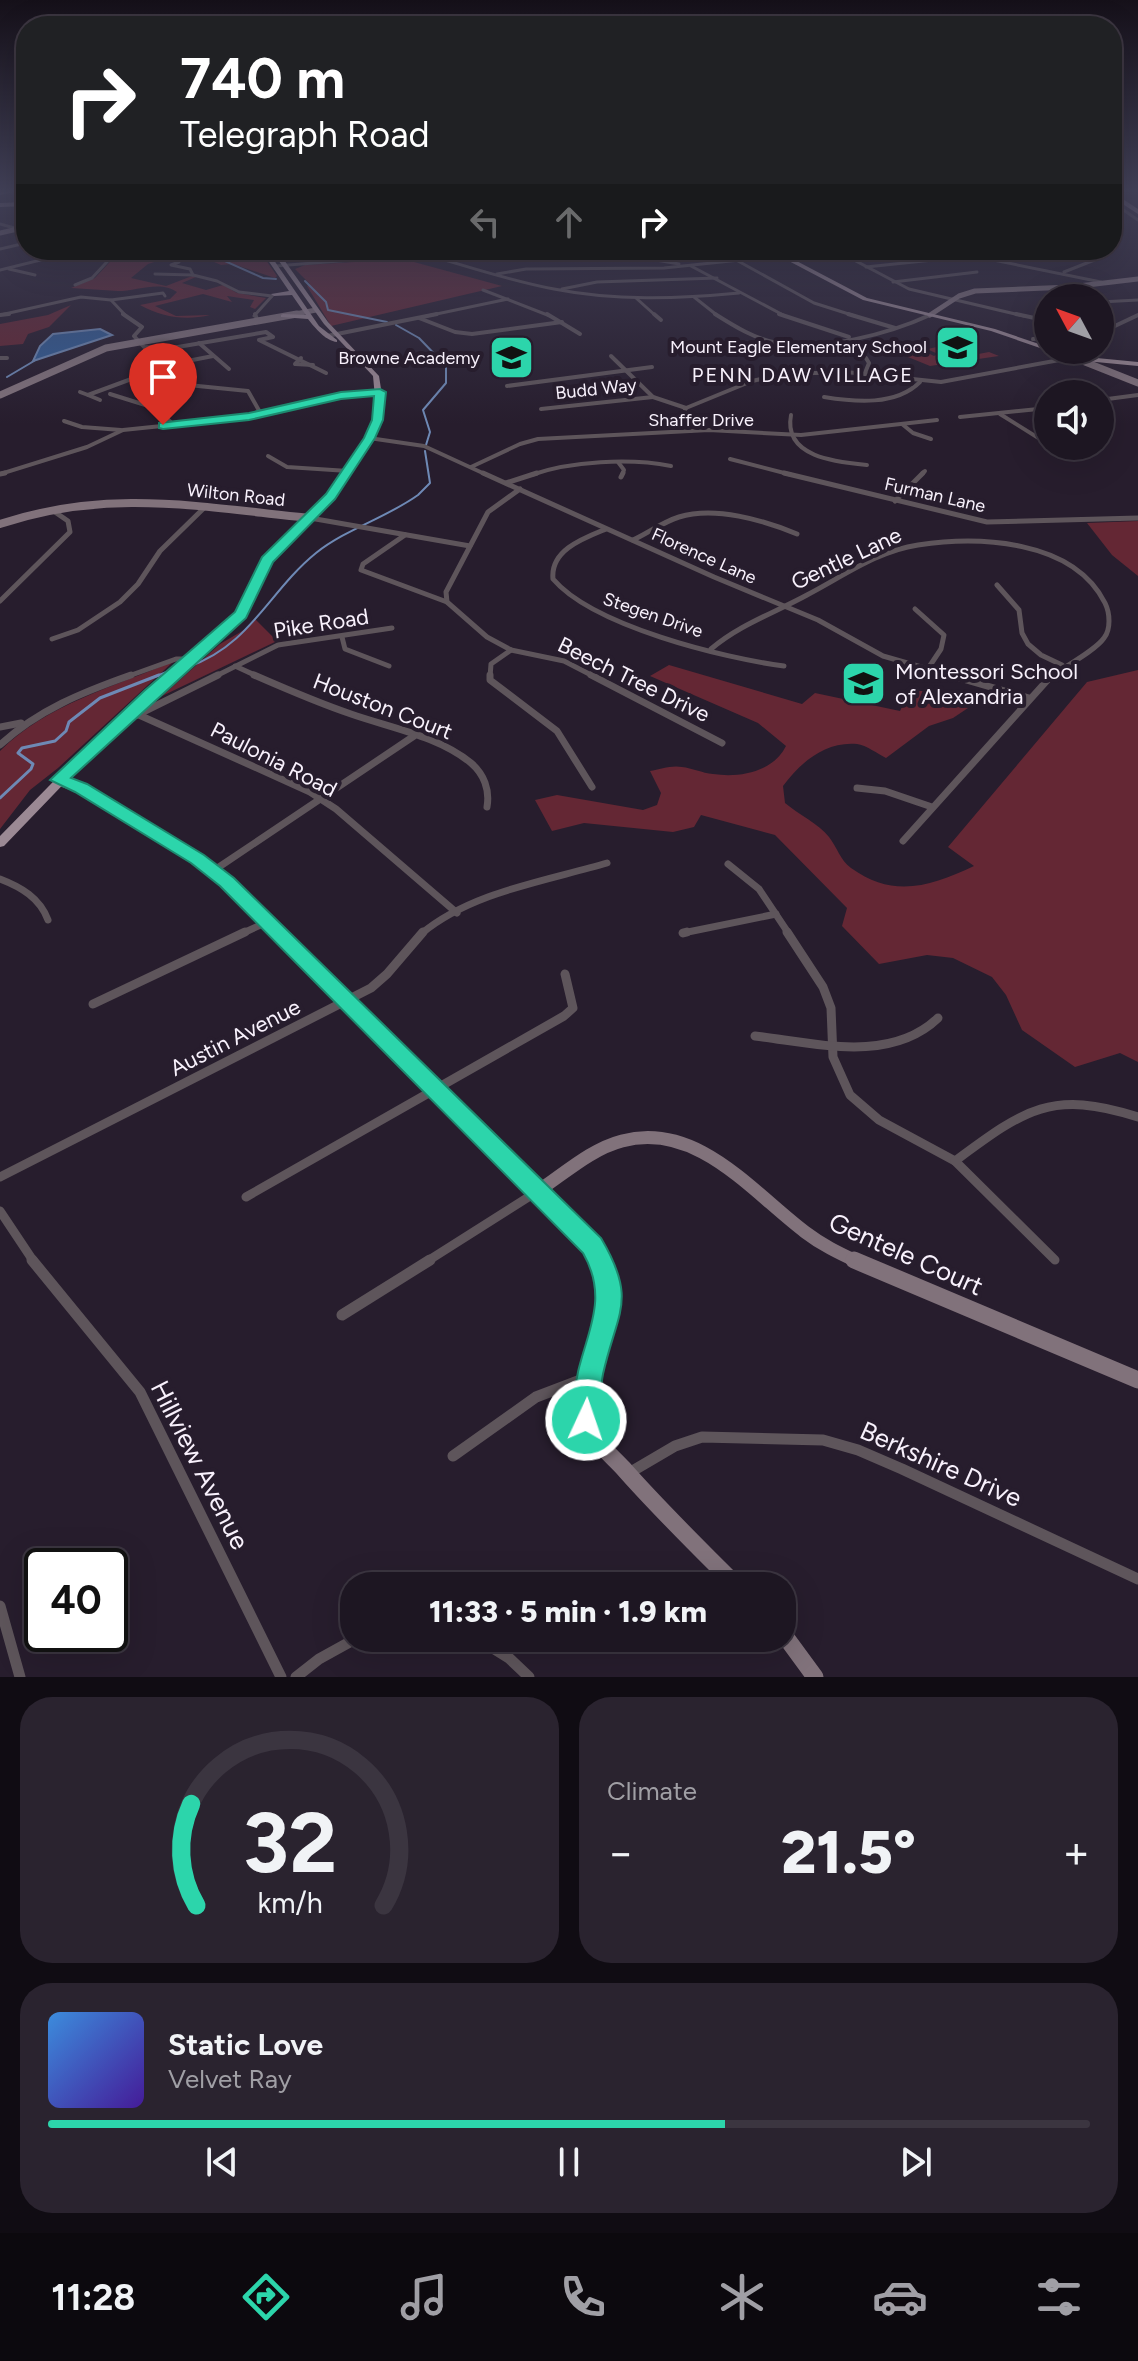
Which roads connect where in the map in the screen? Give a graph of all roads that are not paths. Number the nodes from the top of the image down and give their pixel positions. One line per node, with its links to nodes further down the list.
1 (7, 268): 15 (street)
2 (8, 268): 20 (street)
3 (101, 268): 28 (street)
4 (186, 268): 22 (street)
5 (277, 268): 29 (main road)
6 (287, 268): 43 (main road)
7 (476, 268): 19 (street)
8 (552, 268): 19 (street)
9 (695, 268): 23 (street)
10 (751, 268): 55 (street)
11 (810, 268): 45 (main road)
12 (868, 268): 26 (street)
13 (1038, 268): 17 (street)
14 (1074, 268): 17 (street)
15 (0, 270)
16 (977, 272): 26 (street)
17 (1062, 273): 27 (street)
18 (155, 274): 21 (street)
19 (497, 274): 31 (street)
20 (35, 275)
21 (167, 275): 22 (street); 25 (street)
22 (193, 275): 34 (street)
23 (717, 278): 31 (street); 33 (street)
24 (1138, 279): 27 (street)
25 (153, 282)
26 (893, 282): 39 (street)
27 (1101, 282): 39 (street)
28 (75, 285)
29 (288, 286): 34 (main road); 35 (main road)
30 (483, 290): 38 (street)
31 (560, 290): 37 (street)
32 (171, 292): 40 (street)
33 (739, 293): 36 (street); 59 (street)
34 (273, 295): 35 (main road); 51 (street)
35 (296, 296): 44 (main road); 47 (main road)
36 (694, 297): 37 (street); 59 (street)
37 (636, 298): 52 (street)
38 (508, 299): 49 (street); 53 (street)
39 (956, 299): 45 (street); 50 (street)
40 (111, 300): 46 (street); 62 (street)
41 (1138, 300): 42 (street)
42 (1114, 301)
43 (316, 310): 44 (street); 58 (main road)
44 (307, 313): 47 (main road); 58 (main road)
45 (932, 314): 55 (street); 60 (main road); 64 (main road)
46 (0, 315)
47 (283, 315): 51 (street)
48 (1138, 315): 54 (street)
49 (417, 317): 53 (street); 58 (street)
50 (1034, 317)
51 (257, 319): 62 (street)
52 (661, 320)
53 (562, 322): 57 (street)
54 (1114, 326)
55 (898, 328): 59 (street)
56 (252, 334): 61 (street); 61 (street); 63 (street)
57 (580, 334)
58 (332, 335): 85 (main road)
59 (849, 337)
60 (1033, 339)
61 (259, 340): 78 (street)
62 (137, 341): 63 (street); 87 (street)
63 (199, 343): 65 (street)
64 (1034, 343)
65 (213, 356): 76 (street); 88 (street)
66 (611, 356): 77 (street)
67 (0, 358): 68 (street)
68 (7, 358)
69 (866, 358): 79 (street)
70 (1114, 362): 71 (main road)
71 (1124, 363): 72 (main road); 80 (street)
72 (1138, 363)
73 (1042, 364): 81 (street)
74 (1096, 364): 80 (street)
75 (652, 367): 77 (street)
76 (229, 369)
77 (627, 371): 83 (street); 90 (street)
78 (326, 373)
79 (865, 373): 81 (street); 94 (street)
80 (1138, 381)
81 (920, 382): 91 (street)
82 (178, 384): 97 (street)
83 (507, 386)
84 (80, 392): 88 (street)
85 (380, 392): 97 (street); 109 (main road)
86 (110, 394): 103 (street)
87 (0, 395)
88 (88, 395): 93 (street)
89 (1138, 395): 92 (street)
90 (653, 397): 94 (street); 95 (street, Budd Way)
91 (824, 397)
92 (1114, 398)
93 (100, 400)
94 (686, 408): 106 (street)
95 (541, 409)
96 (1034, 409): 98 (street)
97 (261, 414): 103 (street)
98 (1000, 414): 100 (street); 108 (street)
99 (791, 415): 107 (street)
100 (960, 417)
101 (937, 420): 104 (street, Shaffer Drive)
102 (64, 421): 105 (street)
103 (173, 424): 105 (street)
104 (902, 424): 107 (street, Shaffer Drive); 110 (street)
105 (123, 430): 119 (street)
106 (691, 431): 107 (street, Shaffer Drive); 116 (street, Shaffer Drive)
107 (790, 435): 114 (street)
108 (1034, 436)
109 (369, 438): 116 (street, Florence Lane); 117 (main road)
110 (931, 439)
111 (268, 456): 117 (street)
112 (730, 459): 123 (street, Furman Lane)
113 (618, 462): 115 (street); 120 (street); 121 (street)
114 (867, 465)
115 (671, 466)
116 (471, 467): 121 (street, Florence Lane)
117 (348, 471): 126 (main road)
118 (925, 471): 123 (street)
119 (0, 474)
120 (621, 477)
121 (506, 483): 122 (street, Florence Lane)
122 (520, 489): 129 (street, Florence Lane); 133 (street)
123 (895, 501): 127 (street, Furman Lane)
124 (49, 508): 125 (street, Wilton Road); 128 (street, Wilton Road); 135 (street)
125 (204, 508): 126 (street, Wilton Road); 141 (street)
126 (310, 518): 131 (street, Wilton Road); 144 (main road)
127 (1138, 518)
128 (0, 524)
129 (606, 529): 132 (street, Florence Lane); 142 (street, Stegen Drive)
130 (797, 534): 132 (street)
131 (405, 535): 133 (street, Wilton Road); 136 (street)
132 (633, 540): 137 (street, Florence Lane)
133 (470, 546): 136 (street)
134 (997, 585): 145 (street)
135 (2, 600)
136 (447, 602): 143 (street, Beech Tree Drive)
137 (785, 606): 142 (street); 145 (street, Gentle Lane); 149 (street, Florence Lane)
138 (915, 609): 149 (street)
139 (392, 628): 140 (street, Pike Road)
140 (342, 637): 146 (street, Pike Road); 147 (street)
141 (52, 639)
142 (711, 649): 148 (street, Stegen Drive)
143 (511, 650): 155 (street, Beech Tree Drive); 158 (street)
144 (191, 659): 151 (main road); 152 (street)
145 (1062, 665): 150 (street, Gentle Lane)
146 (235, 666): 151 (street, Pike Road); 154 (street, Houston Court)
147 (389, 666)
148 (784, 666)
149 (927, 670): 150 (street, Florence Lane)
150 (1029, 698): 162 (street, Gentle Lane)
151 (133, 715): 157 (main road); 160 (street, Paulonia Road)
152 (23, 723): 153 (street); 156 (street)
153 (0, 727)
154 (414, 736): 160 (street); 161 (street, Houston Court)
155 (722, 743)
156 (0, 745)
157 (59, 780): 164 (main road); 167 (street)
158 (592, 787)
159 (857, 788): 162 (street)
160 (321, 799): 167 (street); 169 (street, Paulonia Road)
161 (487, 807)
162 (932, 807): 163 (street, Gentle Lane)
163 (903, 841)
164 (0, 843)
165 (607, 863): 169 (street, Austin Avenue)
166 (728, 864): 170 (street)
167 (213, 871): 172 (street)
168 (0, 879): 171 (street)
169 (457, 913): 175 (street, Austin Avenue)
170 (776, 914): 173 (street); 179 (street)
171 (48, 920)
172 (267, 922): 175 (street); 176 (street)
173 (683, 933)
174 (565, 974): 180 (street)
175 (346, 1001): 180 (street); 183 (street, Austin Avenue)
176 (93, 1004)
177 (938, 1018): 179 (street)
178 (755, 1036): 179 (street)
179 (833, 1043): 182 (street)
180 (436, 1089): 184 (street); 185 (street)
181 (1138, 1117): 182 (street)
182 (955, 1161): 187 (street)
183 (0, 1177)
184 (538, 1191): 188 (street, Gentele Court); 189 (street); 190 (street, Gentele Court)
185 (246, 1197)
186 (0, 1211): 200 (street, Hillview Avenue)
187 (1055, 1260)
188 (342, 1315)
189 (588, 1377): 191 (street); 192 (street)
190 (1138, 1380)
191 (453, 1456)
192 (627, 1474): 193 (street); 194 (street, Berkshire Drive)
193 (723, 1572)
194 (1138, 1579)
195 (0, 1606): 199 (street)
196 (340, 1647): 201 (street)
197 (796, 1651): 203 (street)
198 (499, 1652): 202 (street)
199 (20, 1677)
200 (281, 1677)
201 (296, 1677)
202 (529, 1677)
203 (815, 1677)

